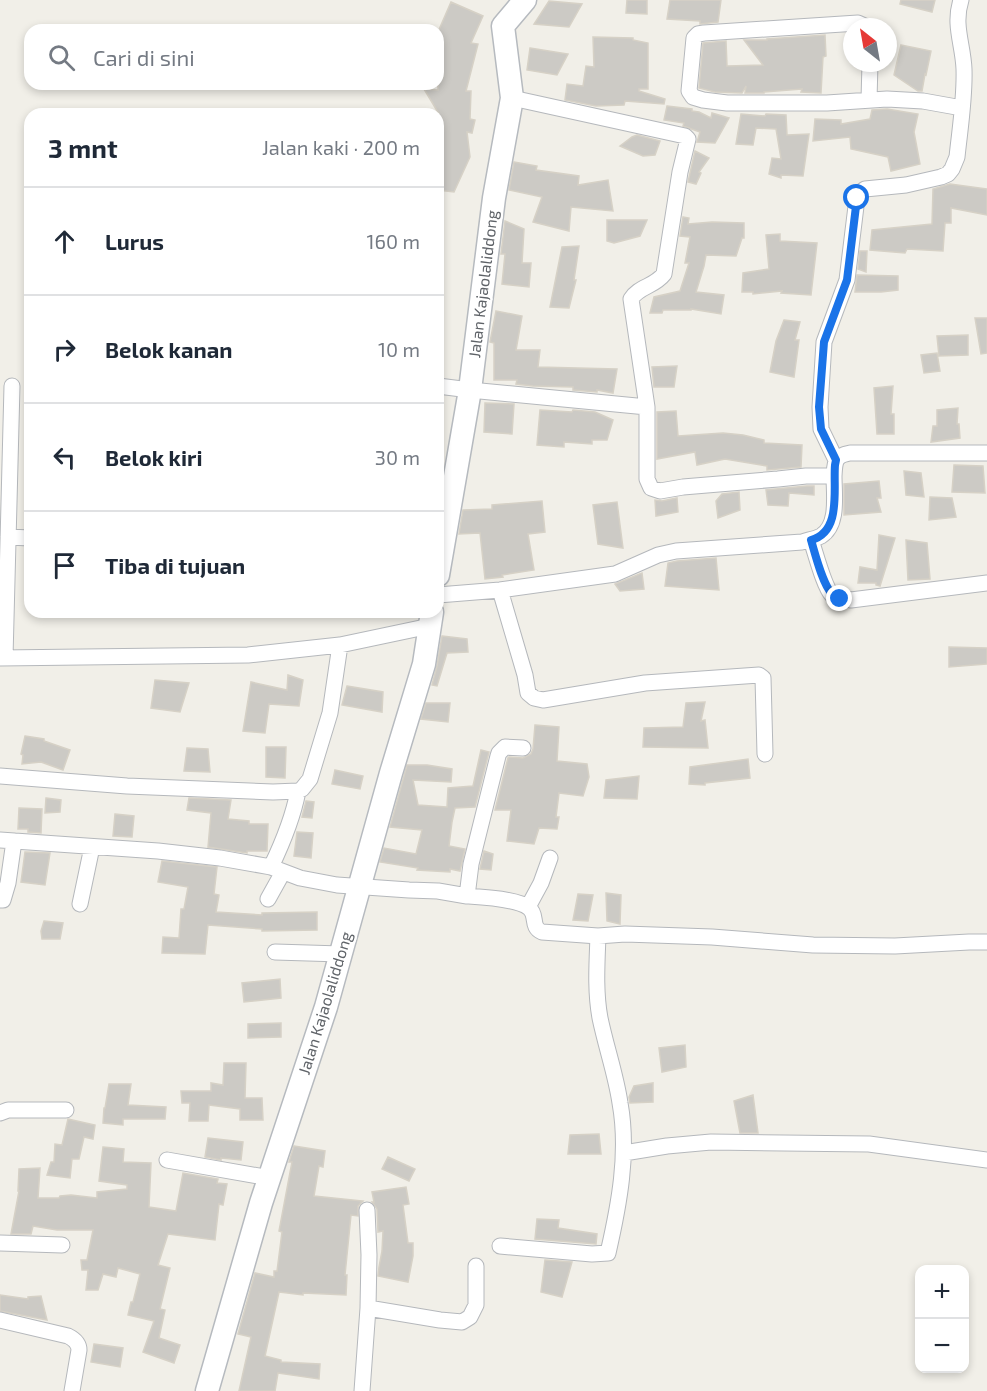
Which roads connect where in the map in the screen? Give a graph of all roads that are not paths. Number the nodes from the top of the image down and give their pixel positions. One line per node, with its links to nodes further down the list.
1 (525, 0): 5 (street, Jalan Kajaolaliddong)
2 (961, 0): 7 (street)
3 (843, 24): 6 (street)
4 (870, 72): 6 (street)
5 (512, 98): 10 (street, Jalan Kajaolaliddong); 11 (street)
6 (869, 100): 7 (street)
7 (962, 108): 13 (street)
8 (12, 386): 15 (street)
9 (444, 387): 10 (street)
10 (470, 390): 11 (street); 17 (street, Jalan Kajaolaliddong)
11 (647, 406): 14 (street)
12 (987, 453): 13 (street)
13 (836, 460): 14 (street)
14 (834, 476): 18 (street)
15 (8, 537): 16 (street); 24 (street)
16 (24, 538)
17 (444, 540)
18 (811, 540): 19 (street); 20 (street)
19 (987, 583)
20 (500, 590): 21 (street); 26 (street)
21 (444, 595)
22 (431, 619): 23 (street); 33 (street, Jalan Kajaolaliddong)
23 (340, 645): 24 (street); 28 (street)
24 (3, 658)
25 (523, 748): 34 (street)
26 (765, 754)
27 (0, 776): 28 (street)
28 (298, 791): 32 (street)
29 (7, 840): 30 (street); 36 (street)
30 (92, 847): 32 (street); 37 (street)
31 (550, 858): 38 (street)
32 (277, 869): 33 (street); 35 (street)
33 (360, 887): 34 (street); 42 (street, Jalan Kajaolaliddong)
34 (467, 896): 38 (street)
35 (268, 899)
36 (0, 900)
37 (80, 904)
38 (528, 907): 39 (street)
39 (598, 936): 40 (street); 45 (street)
40 (987, 942)
41 (275, 952): 42 (street)
42 (341, 954): 48 (street, Jalan Kajaolaliddong)
43 (66, 1110): 44 (street)
44 (0, 1113)
45 (624, 1153): 47 (street); 52 (street)
46 (167, 1160): 48 (street)
47 (987, 1160)
48 (270, 1178): 57 (street, Jalan Kajaolaliddong)
49 (367, 1210): 54 (street)
50 (0, 1243): 51 (street)
51 (62, 1245)
52 (500, 1246)
53 (476, 1266): 54 (street)
54 (368, 1308): 58 (street)
55 (0, 1320): 56 (street)
56 (72, 1391)
57 (207, 1391)
58 (362, 1391)

